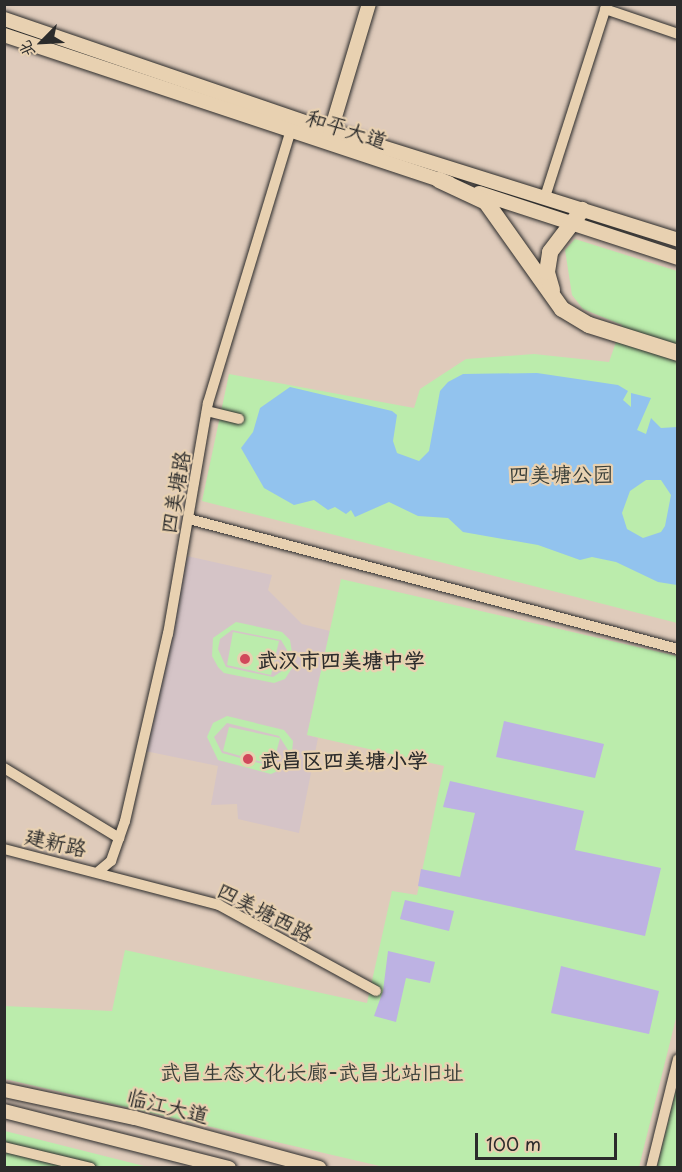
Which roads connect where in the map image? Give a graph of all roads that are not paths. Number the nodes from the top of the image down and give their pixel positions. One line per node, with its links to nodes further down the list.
1 (369, 4): 7 (main road)
2 (606, 7): 4 (street); 11 (street)
3 (4, 20): 6 (main road, 和平大道)
4 (678, 34)
5 (4, 35): 8 (main road, 和平大道)
6 (295, 118): 7 (main road, 和平大道); 8 (street, 四美塘路)
7 (331, 131): 9 (main road); 11 (main road, 和平大道)
8 (291, 132): 9 (main road, 和平大道); 18 (street, 四美塘路)
9 (327, 145): 10 (main road, 和平大道)
10 (439, 180): 13 (main road, 和平大道); 16 (highway)
11 (545, 197): 12 (main road, 和平大道)
12 (582, 210): 13 (highway); 14 (main road, 和平大道)
13 (569, 225): 15 (main road, 和平大道); 16 (highway)
14 (678, 240)
15 (678, 258)
16 (562, 309): 17 (highway)
17 (678, 354)
18 (207, 411): 19 (street); 20 (street, 四美塘路)
19 (239, 419)
20 (189, 519): 21 (street); 23 (street, 四美塘路)
21 (678, 649)
22 (4, 768): 23 (street)
23 (119, 838): 25 (street, 四美塘路)
24 (4, 849): 25 (street, 建新路)
25 (99, 871): 26 (street, 四美塘西路)
26 (375, 991)
27 (678, 1059): 38 (street)
28 (4, 1090): 29 (main road, 临江大道)
29 (69, 1104): 31 (main road); 32 (main road, 临江大道)
30 (4, 1112): 31 (main road)
31 (22, 1115): 34 (main road)
32 (226, 1142): 34 (main road); 37 (main road, 临江大道)
33 (4, 1147): 35 (street)
34 (165, 1151): 36 (main road)
35 (91, 1167)
36 (229, 1167)
37 (320, 1167)
38 (651, 1167)

